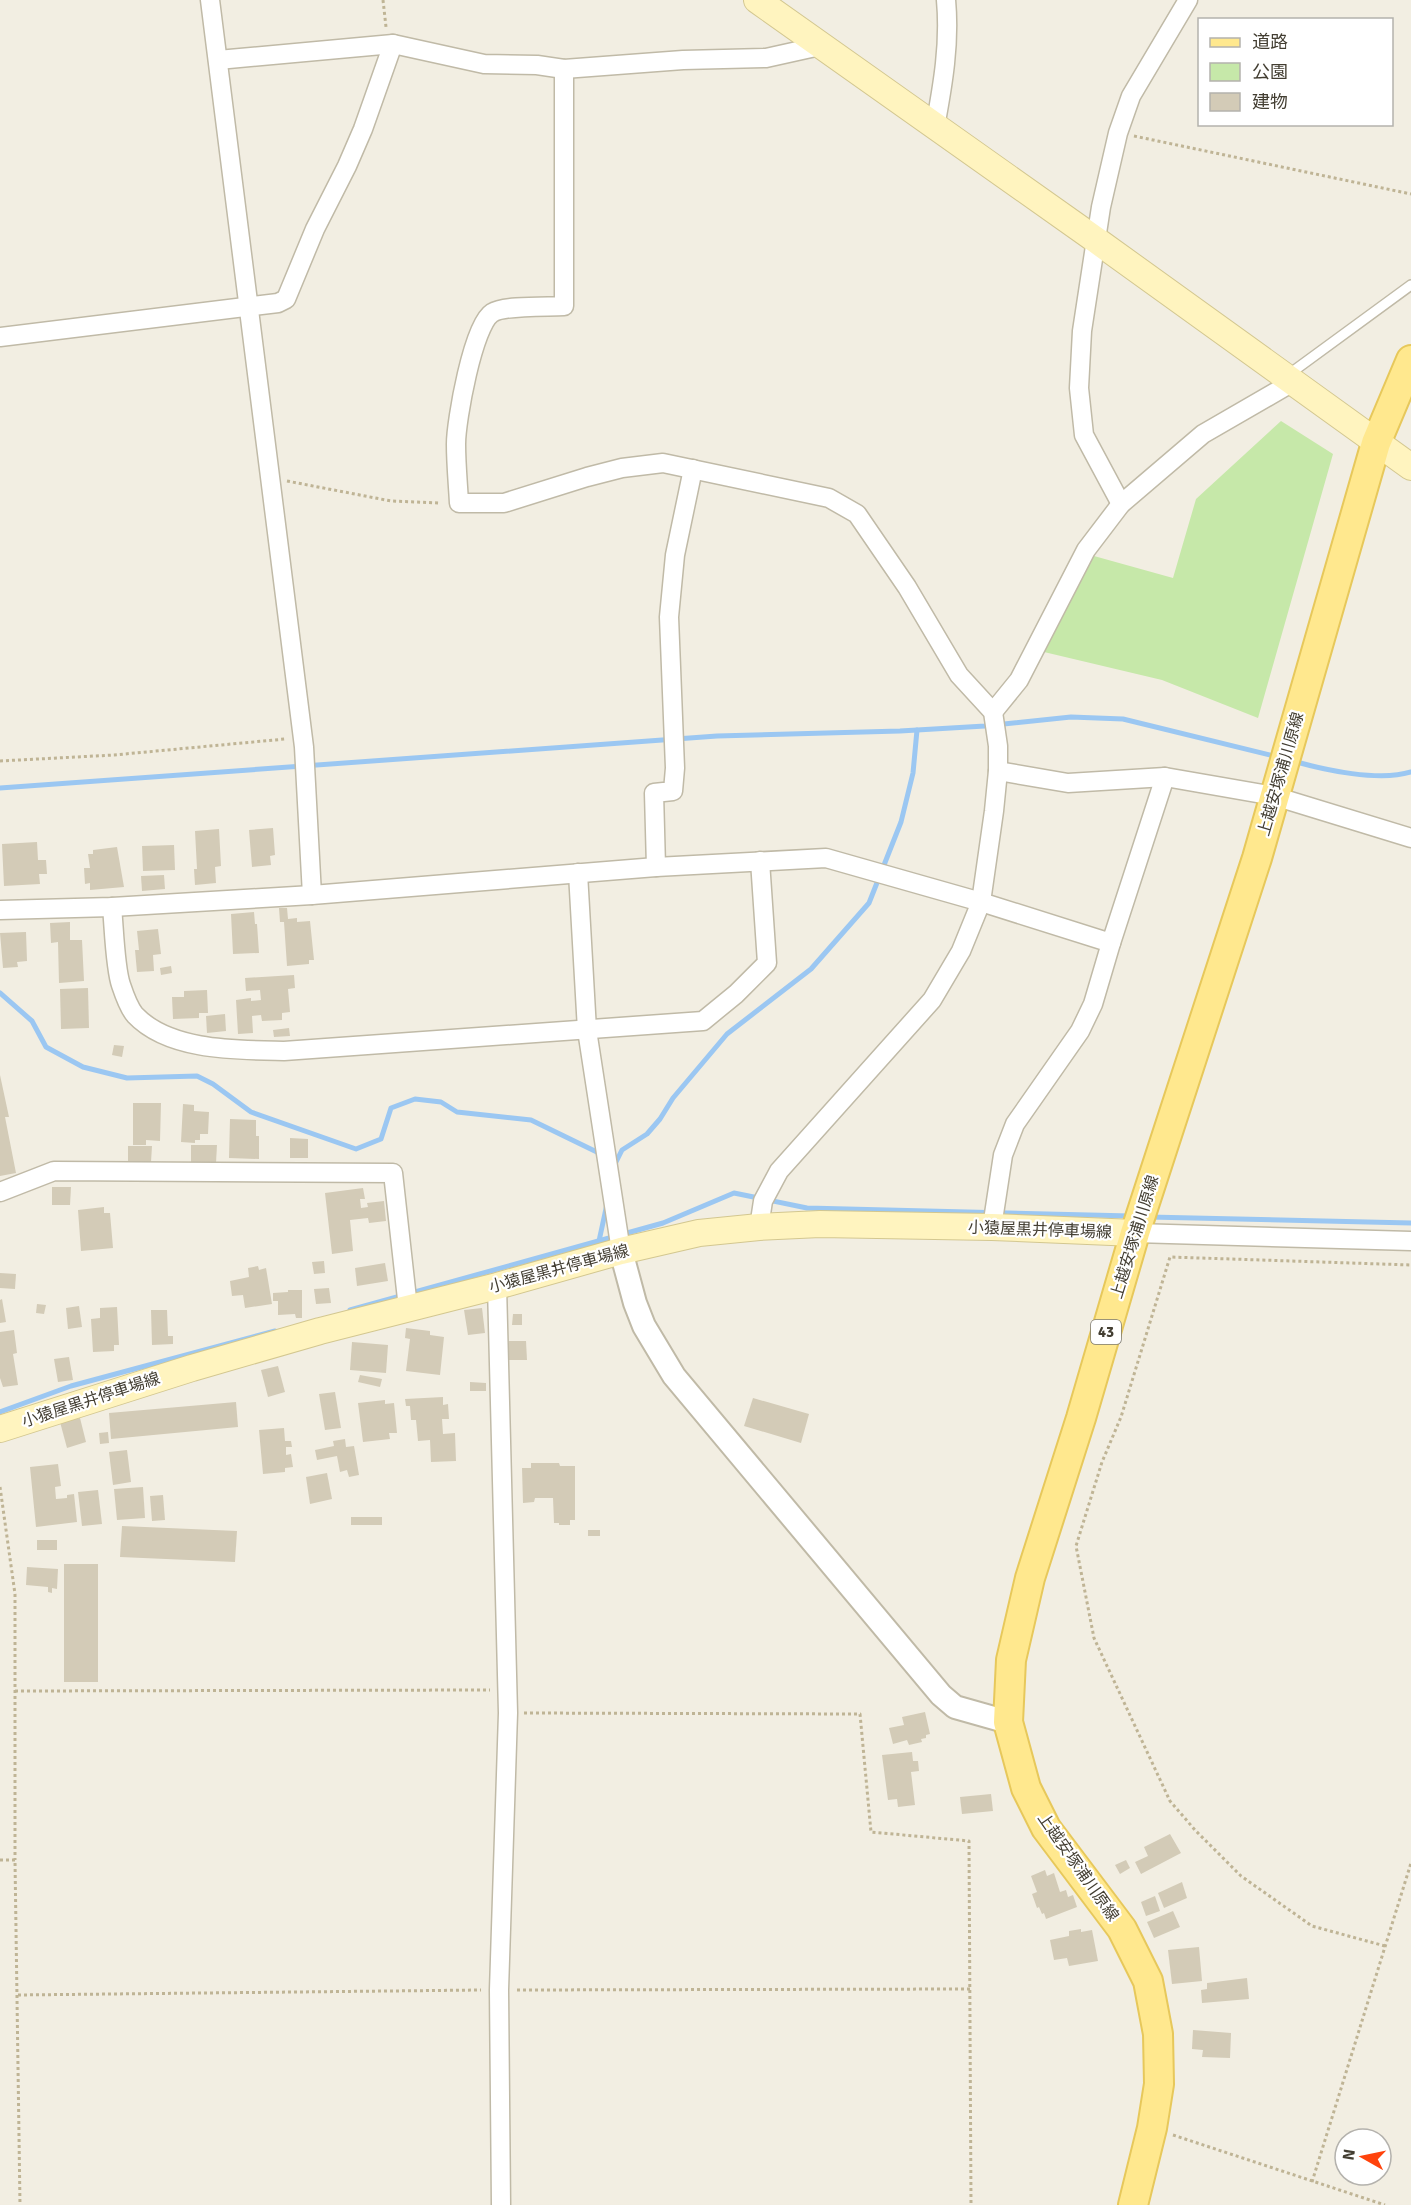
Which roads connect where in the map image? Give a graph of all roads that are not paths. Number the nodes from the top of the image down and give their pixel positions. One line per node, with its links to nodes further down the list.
1 (210, 0): 7 (street)
2 (757, 0): 6 (main road)
3 (946, 0): 9 (street)
4 (1188, 0): 10 (street)
5 (390, 44): 7 (street); 8 (street); 12 (street)
6 (820, 46): 8 (street); 9 (main road)
7 (218, 60): 12 (street)
8 (564, 69): 18 (street)
9 (935, 127): 10 (main road)
10 (1096, 240): 15 (main road); 19 (street)
11 (1411, 285): 15 (lane)
12 (249, 306): 13 (street); 28 (street)
13 (0, 337)
14 (1411, 360): 16 (main road, 上越安塚浦川原線 / 43)
15 (1289, 379): 16 (main road); 19 (street)
16 (1376, 443): 17 (main road); 23 (main road, 上越安塚浦川原線 / 43)
17 (1411, 467)
18 (693, 469): 20 (street); 26 (street)
19 (1122, 504): 20 (street)
20 (993, 712): 21 (street)
21 (998, 771): 22 (street); 29 (street)
22 (1165, 777): 23 (street); 32 (street)
23 (1274, 796): 24 (street); 37 (main road, 上越安塚浦川原線 / 43)
24 (1411, 838)
25 (760, 861): 26 (street); 29 (street); 33 (street)
26 (656, 867): 27 (street)
27 (578, 873): 28 (street); 33 (street)
28 (312, 895): 30 (street)
29 (981, 902): 32 (street); 35 (street)
30 (112, 907): 31 (street); 33 (street)
31 (0, 910)
32 (1111, 943): 36 (street)
33 (587, 1030): 39 (street)
34 (0, 1192): 41 (street)
35 (759, 1227): 36 (main road, 小猿屋黒井停車場線); 39 (main road, 小猿屋黒井停車場線)
36 (992, 1227): 37 (main road, 小猿屋黒井停車場線)
37 (1135, 1233): 38 (street); 43 (main road, 上越安塚浦川原線 / 43)
38 (1411, 1242)
39 (621, 1251): 40 (main road, 小猿屋黒井停車場線); 43 (street)
40 (497, 1287): 41 (main road, 小猿屋黒井停車場線); 44 (street)
41 (408, 1308): 42 (main road, 小猿屋黒井停車場線)
42 (0, 1429)
43 (1008, 1722): 45 (main road, 上越安塚浦川原線 / 43)
44 (501, 2205)
45 (1133, 2205)

